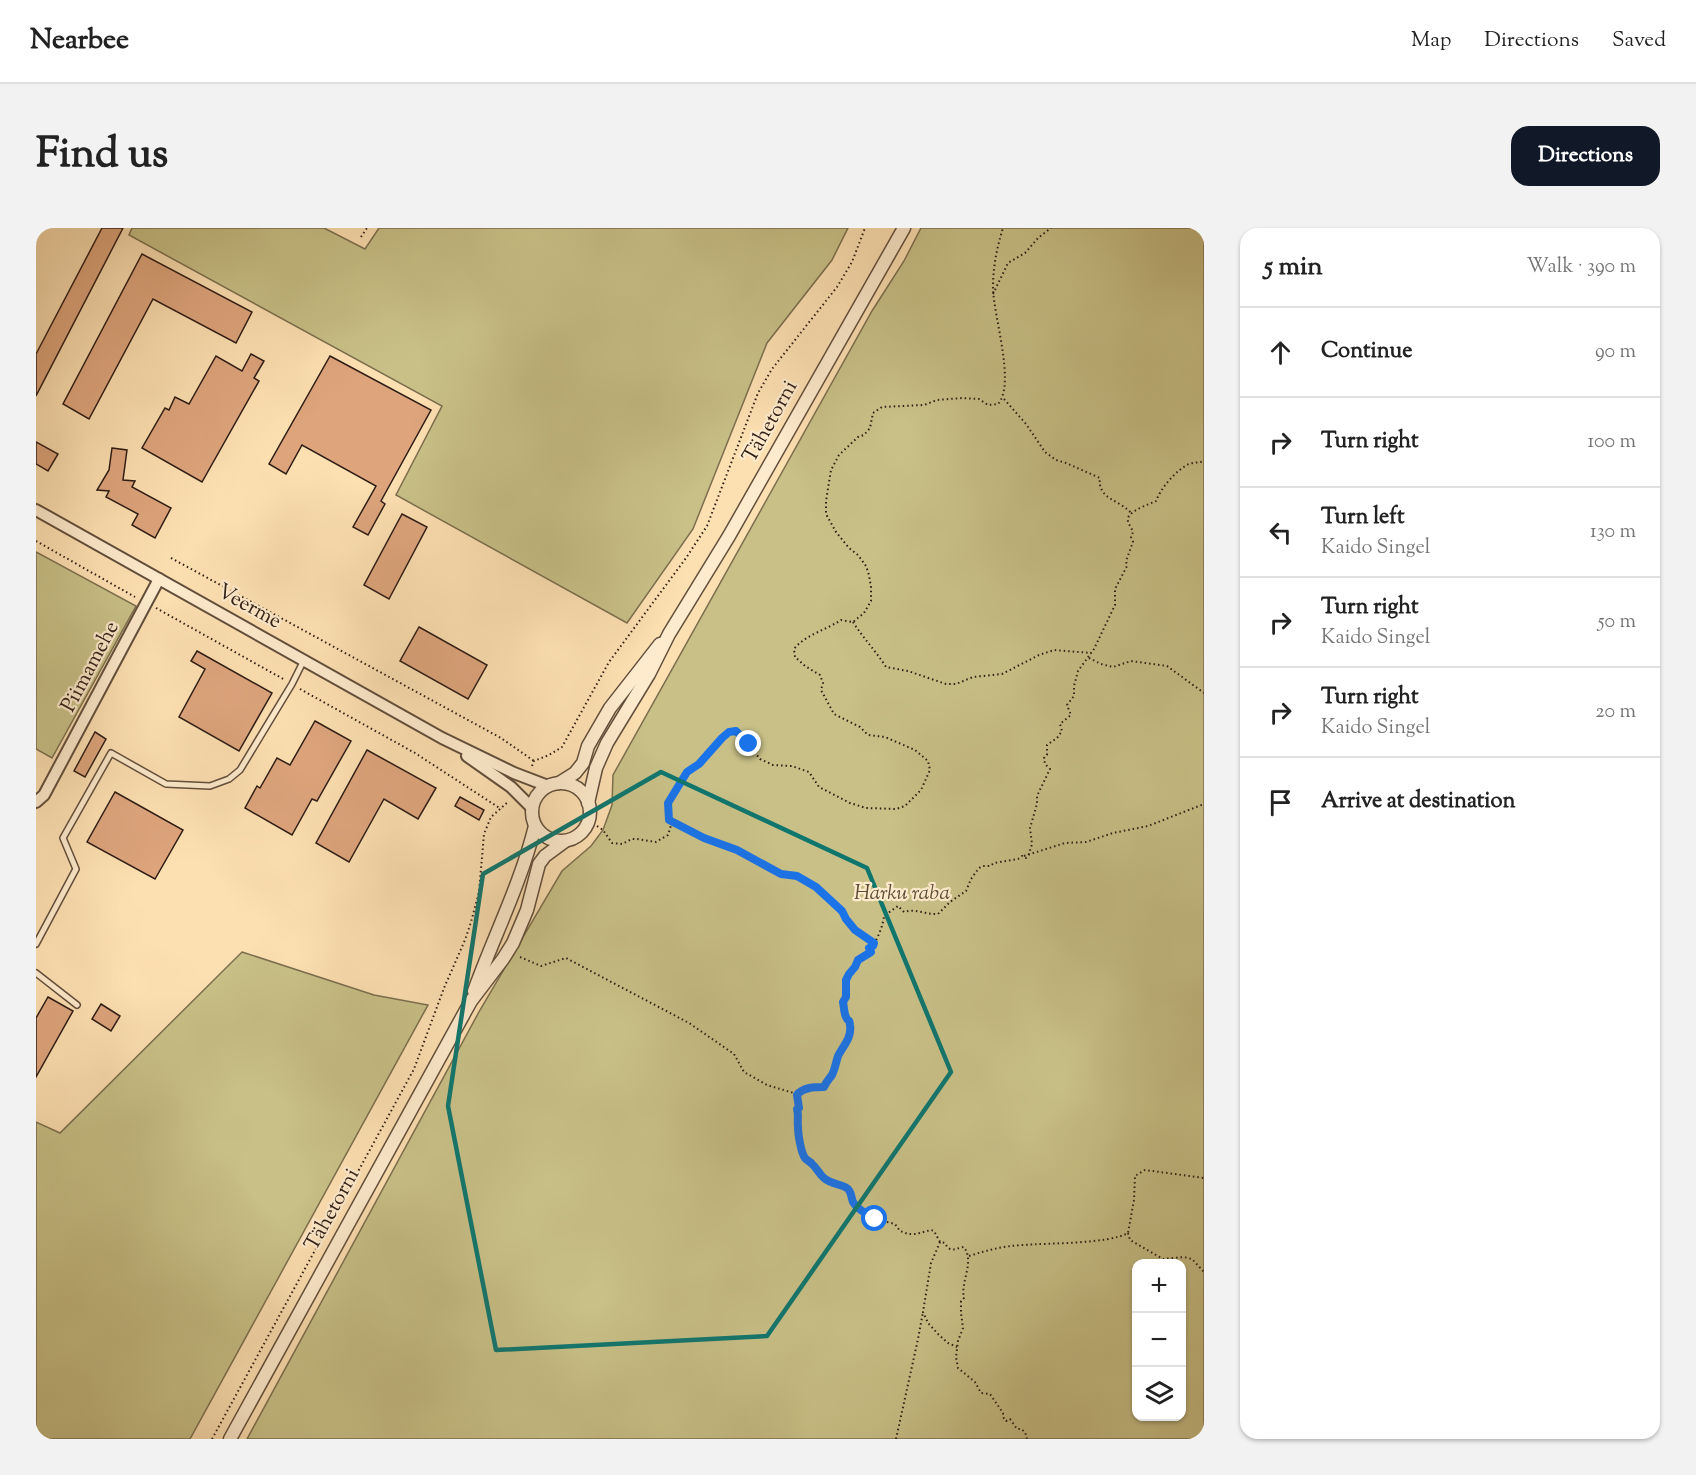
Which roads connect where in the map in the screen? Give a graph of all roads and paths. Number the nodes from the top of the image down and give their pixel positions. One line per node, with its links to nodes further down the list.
1 (367, 228): 5 (path)
2 (904, 228): 16 (street, Tähetorni)
3 (1003, 228): 6 (path)
4 (1051, 228): 6 (path)
5 (362, 237)
6 (993, 295): 7 (path)
7 (1004, 399): 10 (path); 15 (path)
8 (1204, 461): 10 (path)
9 (36, 510): 13 (street, Veerme)
10 (1131, 513): 17 (path)
11 (36, 541): 14 (path)
12 (171, 558): 23 (path)
13 (159, 579): 14 (street, Piimamehe); 19 (street, Veerme)
14 (147, 603): 20 (path); 25 (street, Piimamehe)
15 (853, 621): 17 (path); 30 (path)
16 (669, 634): 24 (street, Tähetorni); 26 (street, Tähetorni)
17 (1092, 652): 18 (path)
18 (1089, 657): 21 (path); 34 (path)
19 (304, 660): 20 (lane); 22 (street, Veerme)
20 (292, 684): 29 (path); 36 (lane)
21 (1204, 693)
22 (442, 738): 24 (street, Veerme); 28 (street, Veerme)
23 (534, 761)
24 (553, 785): 26 (street); 28 (street)
25 (36, 802)
26 (588, 803): 33 (street)
27 (1204, 804): 34 (path)
28 (532, 808): 31 (street)
29 (501, 809)
30 (672, 822): 32 (path); 35 (path)
31 (535, 826): 33 (street); 39 (street, Tähetorni)
32 (597, 826)
33 (564, 842): 39 (street, Tähetorni)
34 (1029, 854): 35 (path)
35 (874, 943): 41 (path)
36 (36, 944)
37 (513, 954): 41 (path)
38 (36, 973): 40 (lane)
39 (471, 1001): 49 (street, Tähetorni)
40 (77, 1005)
41 (797, 1095): 44 (path)
42 (1204, 1178): 43 (path)
43 (1128, 1233): 45 (path); 46 (path)
44 (940, 1242): 45 (path); 47 (path)
45 (969, 1256): 48 (path)
46 (1204, 1272)
47 (923, 1312): 48 (path); 50 (path)
48 (957, 1347): 51 (path)
49 (230, 1439)
50 (896, 1439)
51 (1027, 1439)

